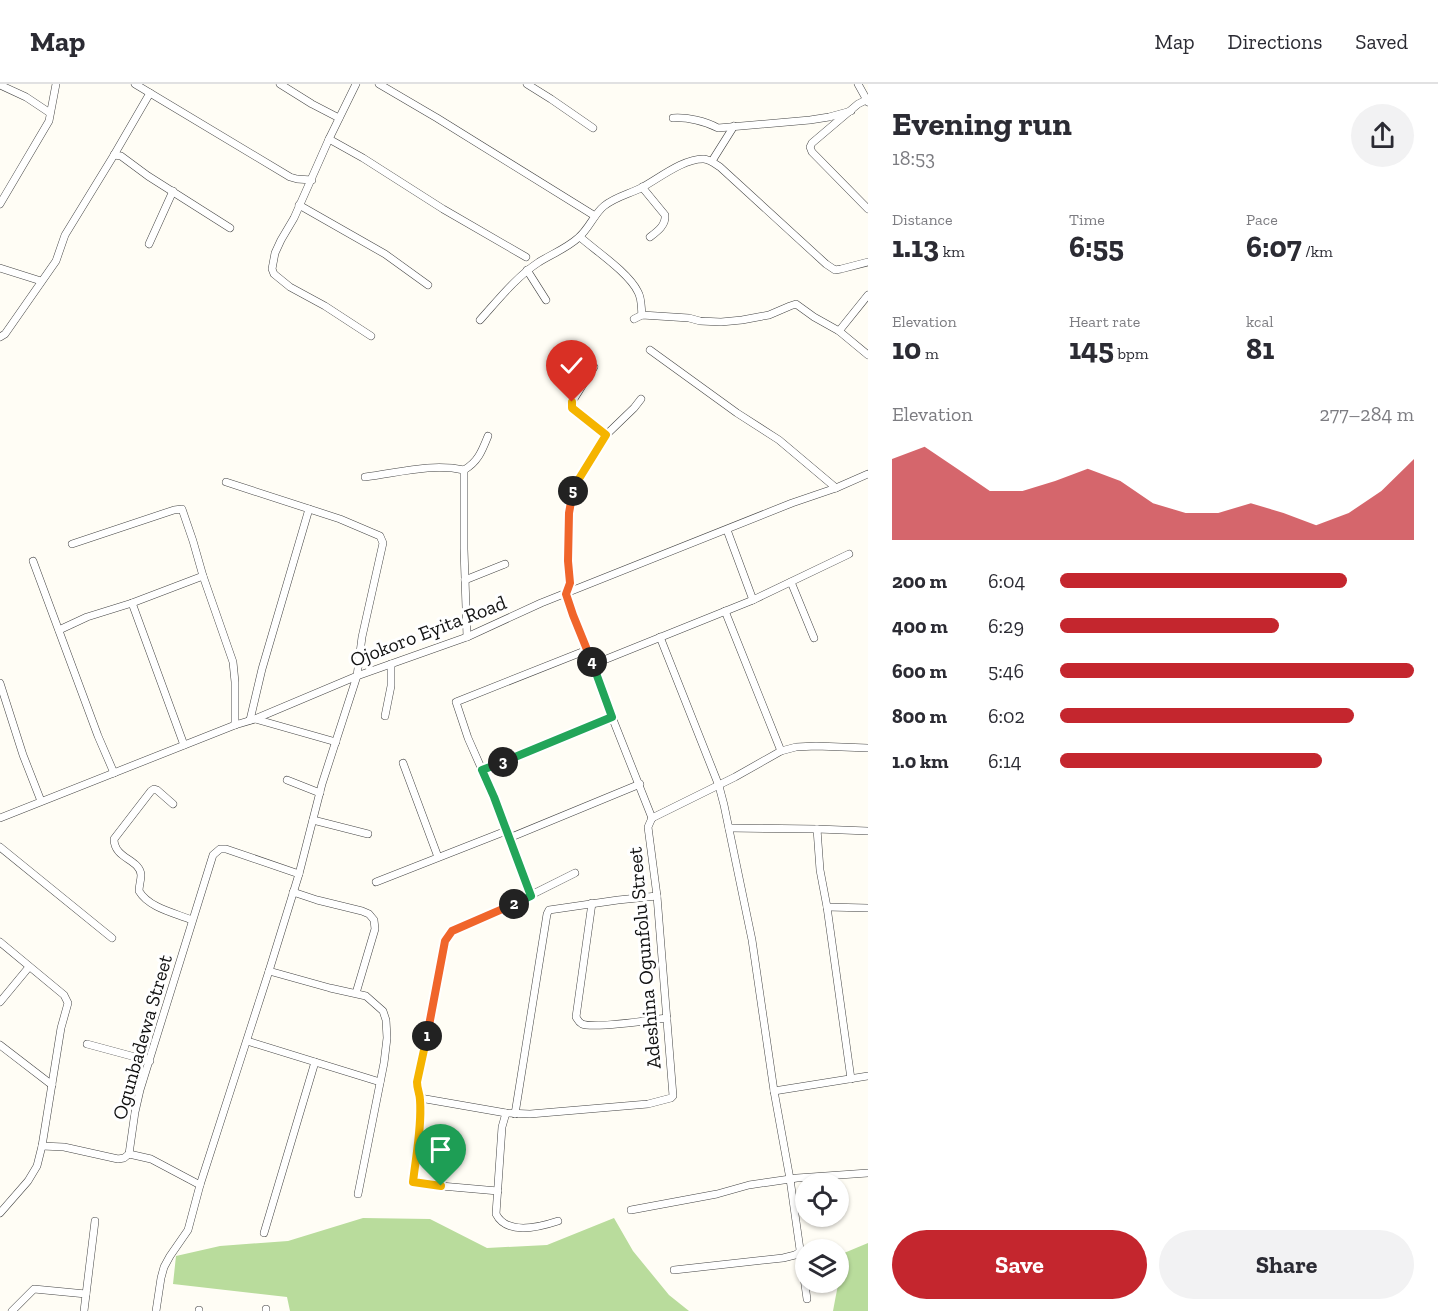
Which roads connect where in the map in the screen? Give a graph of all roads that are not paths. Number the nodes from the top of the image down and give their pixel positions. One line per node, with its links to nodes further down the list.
1 (56, 84): 12 (street)
2 (135, 84): 9 (street)
3 (280, 84): 13 (street)
4 (356, 84): 13 (street)
5 (379, 84): 26 (street)
6 (527, 84): 16 (street)
7 (858, 84): 10 (street)
8 (0, 85): 12 (street)
9 (150, 93): 18 (street); 20 (street)
10 (868, 100): 11 (street)
11 (851, 111): 15 (street); 25 (street)
12 (50, 113): 23 (street)
13 (339, 118): 17 (street)
14 (673, 118): 15 (street)
15 (734, 126): 19 (street)
16 (593, 128)
17 (328, 139): 20 (street); 31 (street)
18 (114, 155): 22 (street); 35 (street)
19 (712, 161): 21 (street); 32 (street)
20 (312, 180): 24 (street)
21 (642, 188): 26 (street); 29 (street)
22 (173, 191): 27 (street); 30 (street)
23 (0, 204)
24 (299, 205): 36 (street); 43 (street)
25 (868, 209)
26 (595, 216): 28 (street)
27 (230, 228)
28 (580, 237): 34 (street); 39 (street)
29 (650, 237)
30 (149, 244)
31 (526, 257)
32 (868, 262)
33 (0, 268): 35 (street)
34 (527, 270): 38 (street); 41 (street)
35 (41, 281): 44 (street)
36 (428, 285)
37 (868, 295): 42 (street)
38 (546, 300)
39 (642, 315): 40 (street); 42 (street)
40 (634, 319)
41 (480, 320)
42 (839, 331): 46 (street)
43 (371, 336)
44 (0, 337)
45 (650, 350): 55 (street)
46 (868, 355)
47 (594, 367): 49 (street)
48 (641, 399): 49 (street)
49 (606, 435): 65 (street)
50 (488, 436): 51 (street)
51 (464, 470): 53 (street); 63 (street)
52 (868, 474): 55 (street, Ojokoro Eyita Road)
53 (365, 477)
54 (226, 482): 56 (street)
55 (836, 488): 57 (street, Ojokoro Eyita Road)
56 (309, 508): 76 (street); 80 (street)
57 (727, 530): 65 (street, Ojokoro Eyita Road); 66 (street)
58 (72, 544): 62 (street)
59 (849, 554): 64 (street)
60 (33, 561): 69 (street)
61 (505, 564): 63 (street)
62 (203, 576): 67 (street); 81 (street)
63 (465, 580): 70 (street)
64 (791, 582): 66 (street); 72 (street)
65 (566, 594): 70 (street, Ojokoro Eyita Road); 73 (street)
66 (753, 600): 68 (street)
67 (132, 603): 69 (street); 83 (street)
68 (725, 611): 71 (street); 85 (street)
69 (59, 630): 88 (street)
70 (467, 637): 74 (street, Ojokoro Eyita Road)
71 (660, 637): 75 (street); 91 (street)
72 (814, 638)
73 (587, 650): 75 (street); 87 (street)
74 (391, 664): 76 (street, Ojokoro Eyita Road); 78 (street)
75 (594, 664): 79 (street)
76 (357, 676): 80 (street, Ojokoro Eyita Road); 82 (street)
77 (0, 683): 93 (street)
78 (385, 716)
79 (612, 717): 87 (street); 90 (street)
80 (252, 719): 81 (street, Ojokoro Eyita Road); 82 (street)
81 (235, 725): 83 (street, Ojokoro Eyita Road)
82 (336, 742): 92 (street)
83 (184, 745): 88 (street, Ojokoro Eyita Road)
84 (868, 748): 85 (street)
85 (781, 750): 91 (street)
86 (403, 763): 104 (street)
87 (482, 770): 102 (street)
88 (114, 773): 93 (street, Ojokoro Eyita Road)
89 (286, 780): 92 (street)
90 (640, 784): 96 (street); 102 (street)
91 (719, 786): 96 (street); 98 (street)
92 (320, 793): 97 (street)
93 (41, 801): 95 (street, Ojokoro Eyita Road)
94 (172, 804): 114 (street)
95 (0, 818)
96 (652, 818): 110 (street, Adeshina Ogunfolu Street)
97 (313, 820): 101 (street); 106 (street)
98 (729, 828): 99 (street); 131 (street)
99 (817, 829): 100 (street); 112 (street)
100 (868, 831)
101 (368, 834)
102 (507, 834): 104 (street); 109 (street)
103 (0, 847): 115 (street)
104 (438, 857): 107 (street)
105 (575, 873): 109 (street)
106 (299, 874): 108 (street); 114 (street, Ogunbadewa Street)
107 (376, 882)
108 (293, 892): 118 (street); 119 (street)
109 (531, 896): 132 (street)
110 (657, 896): 111 (street); 121 (street, Adeshina Ogunfolu Street)
111 (592, 903): 121 (street); 134 (street)
112 (827, 907): 113 (street); 128 (street)
113 (868, 908)
114 (192, 920): 125 (street, Ogunbadewa Street)
115 (112, 939)
116 (0, 942): 117 (street)
117 (29, 967): 120 (street); 130 (street)
118 (269, 971): 119 (street); 122 (street)
119 (356, 993): 129 (street)
120 (0, 1002)
121 (667, 1018): 134 (street, Adeshina Ogunfolu Street)
122 (247, 1041): 126 (street); 139 (street)
123 (87, 1044): 125 (street)
124 (0, 1046): 130 (street)
125 (150, 1061): 136 (street, Ogunbadewa Street)
126 (315, 1062): 129 (street); 146 (street)
127 (868, 1076): 128 (street)
128 (851, 1079): 131 (street)
129 (380, 1082): 141 (street)
130 (52, 1085): 135 (street)
131 (774, 1091): 138 (street)
132 (420, 1098): 133 (street); 140 (street)
133 (506, 1113): 134 (street); 140 (street)
134 (515, 1114)
135 (42, 1146): 136 (street); 143 (street)
136 (129, 1154): 139 (street)
137 (868, 1173): 138 (street)
138 (790, 1179): 142 (street); 147 (street)
139 (200, 1185): 155 (street)
140 (498, 1191): 145 (street)
141 (358, 1194)
142 (632, 1210)
143 (0, 1213)
144 (95, 1221): 151 (street)
145 (558, 1221)
146 (264, 1233)
147 (799, 1239)
148 (795, 1255): 149 (street)
149 (674, 1270)
150 (806, 1293): 152 (street)
151 (86, 1294): 153 (street); 154 (street)
152 (807, 1299)
153 (12, 1311)
154 (84, 1311)
155 (156, 1311)

